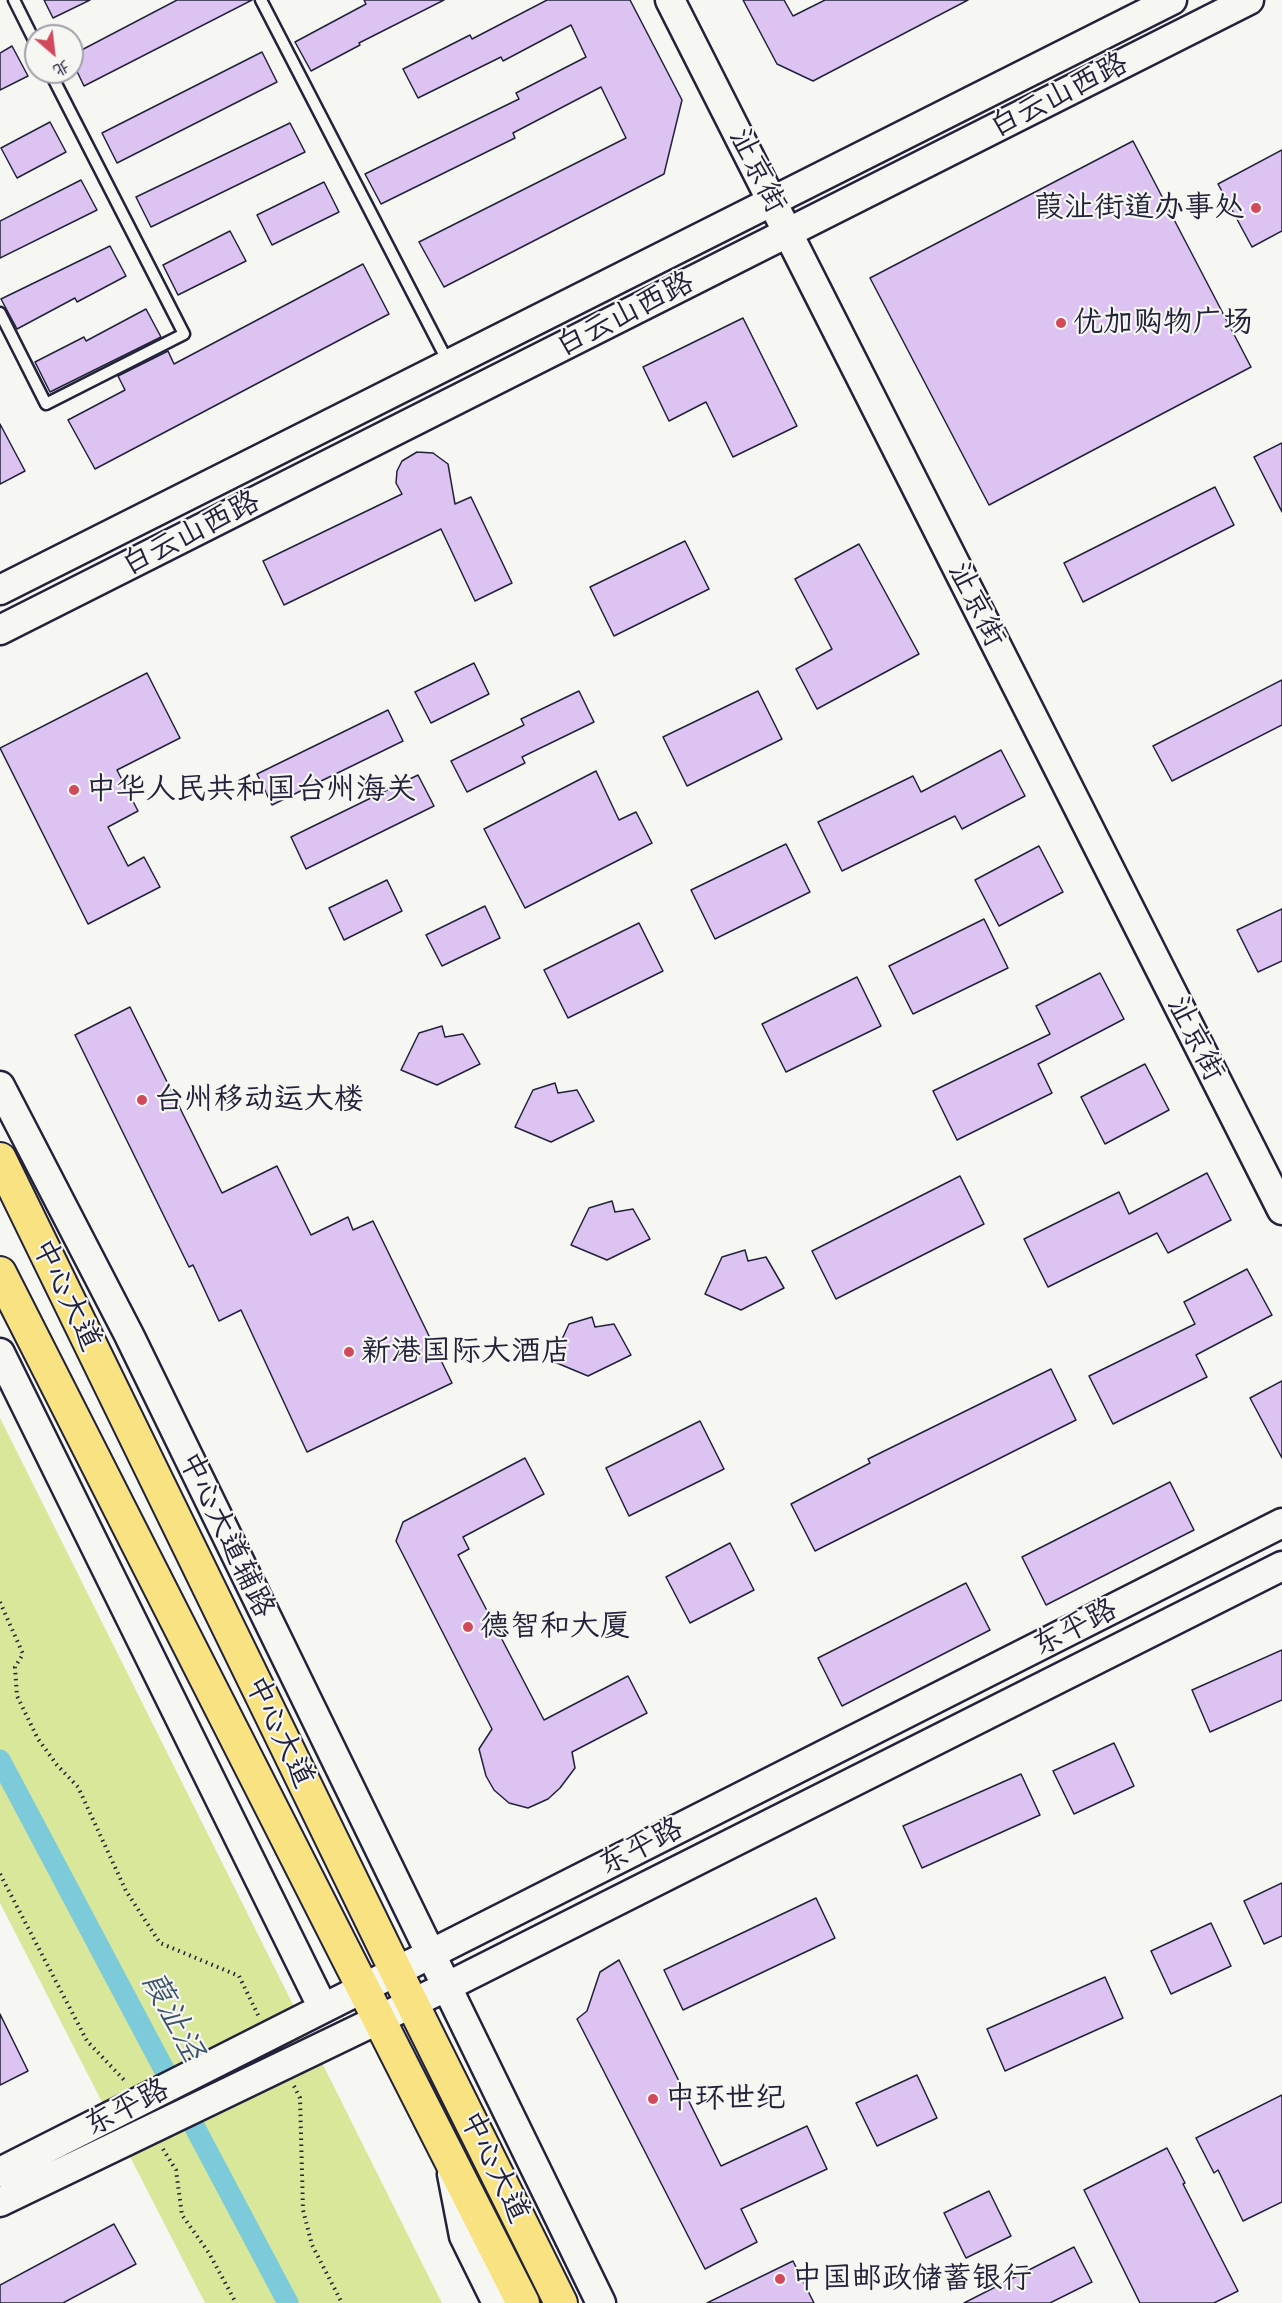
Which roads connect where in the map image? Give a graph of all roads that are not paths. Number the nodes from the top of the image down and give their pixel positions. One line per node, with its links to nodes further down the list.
1 (14, 0): 6 (lane)
2 (261, 0): 11 (lane)
3 (670, 0): 8 (main road, 沚京街)
4 (1172, 0): 8 (main road, 白云山西路)
5 (1249, 0): 9 (main road, 白云山西路)
6 (26, 24)
7 (56, 84): 10 (lane)
8 (772, 199): 9 (main road, 沚京街); 11 (main road, 白云山西路)
9 (788, 233): 13 (main road, 白云山西路); 16 (main road, 沚京街)
10 (0, 314)
11 (448, 363): 12 (main road, 白云山西路)
12 (0, 590)
13 (0, 630)
14 (0, 1086): 21 (main road, 中心大道辅路)
15 (0, 1159): 22 (main road, 中心大道)
16 (1282, 1210)
17 (0, 1273): 24 (main road, 中心大道)
18 (0, 1353): 26 (main road)
19 (1282, 1523): 21 (main road, 东平路)
20 (1282, 1566): 23 (main road, 东平路)
21 (431, 1954): 22 (main road, 东平路); 23 (main road, 中心大道辅路)
22 (396, 1971): 23 (main road); 24 (main road, 东平路); 25 (main road, 中心大道)
23 (448, 1986): 25 (main road, 东平路); 34 (main road, 中心大道辅路)
24 (362, 1987): 26 (main road, 东平路); 27 (main road, 中心大道)
25 (412, 2003): 27 (main road, 东平路); 33 (main road, 中心大道)
26 (323, 2008): 27 (main road); 29 (main road, 东平路)
27 (379, 2020): 28 (main road, 中心大道); 30 (main road, 东平路)
28 (449, 2154): 31 (main road); 32 (main road, 中心大道)
29 (0, 2172)
30 (0, 2202)
31 (497, 2303)
32 (523, 2303)
33 (561, 2303)
34 (601, 2303)

